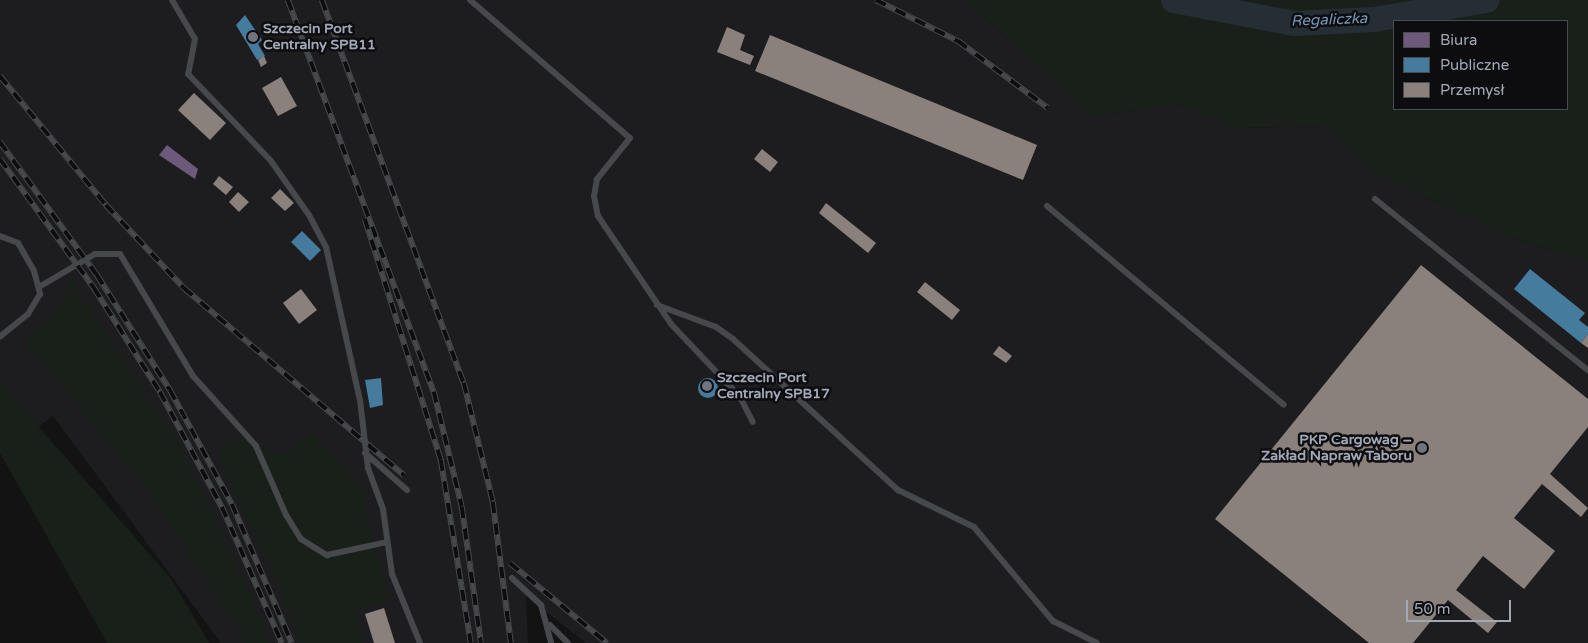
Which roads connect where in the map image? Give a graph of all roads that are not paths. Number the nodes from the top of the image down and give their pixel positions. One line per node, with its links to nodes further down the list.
1 (172, 0): 12 (lane)
2 (470, 0): 7 (lane)
3 (1375, 199): 9 (lane)
4 (1047, 206): 10 (lane)
5 (0, 236): 6 (lane)
6 (39, 287): 8 (lane); 14 (lane)
7 (657, 305): 11 (lane); 20 (lane)
8 (0, 337)
9 (1588, 370)
10 (1284, 405)
11 (753, 422)
12 (365, 452): 13 (lane); 14 (lane)
13 (407, 490)
14 (387, 542): 17 (lane)
15 (512, 578): 16 (lane)
16 (548, 622): 18 (lane); 19 (lane)
17 (420, 643)
18 (551, 643)
19 (568, 643)
20 (1097, 643)

